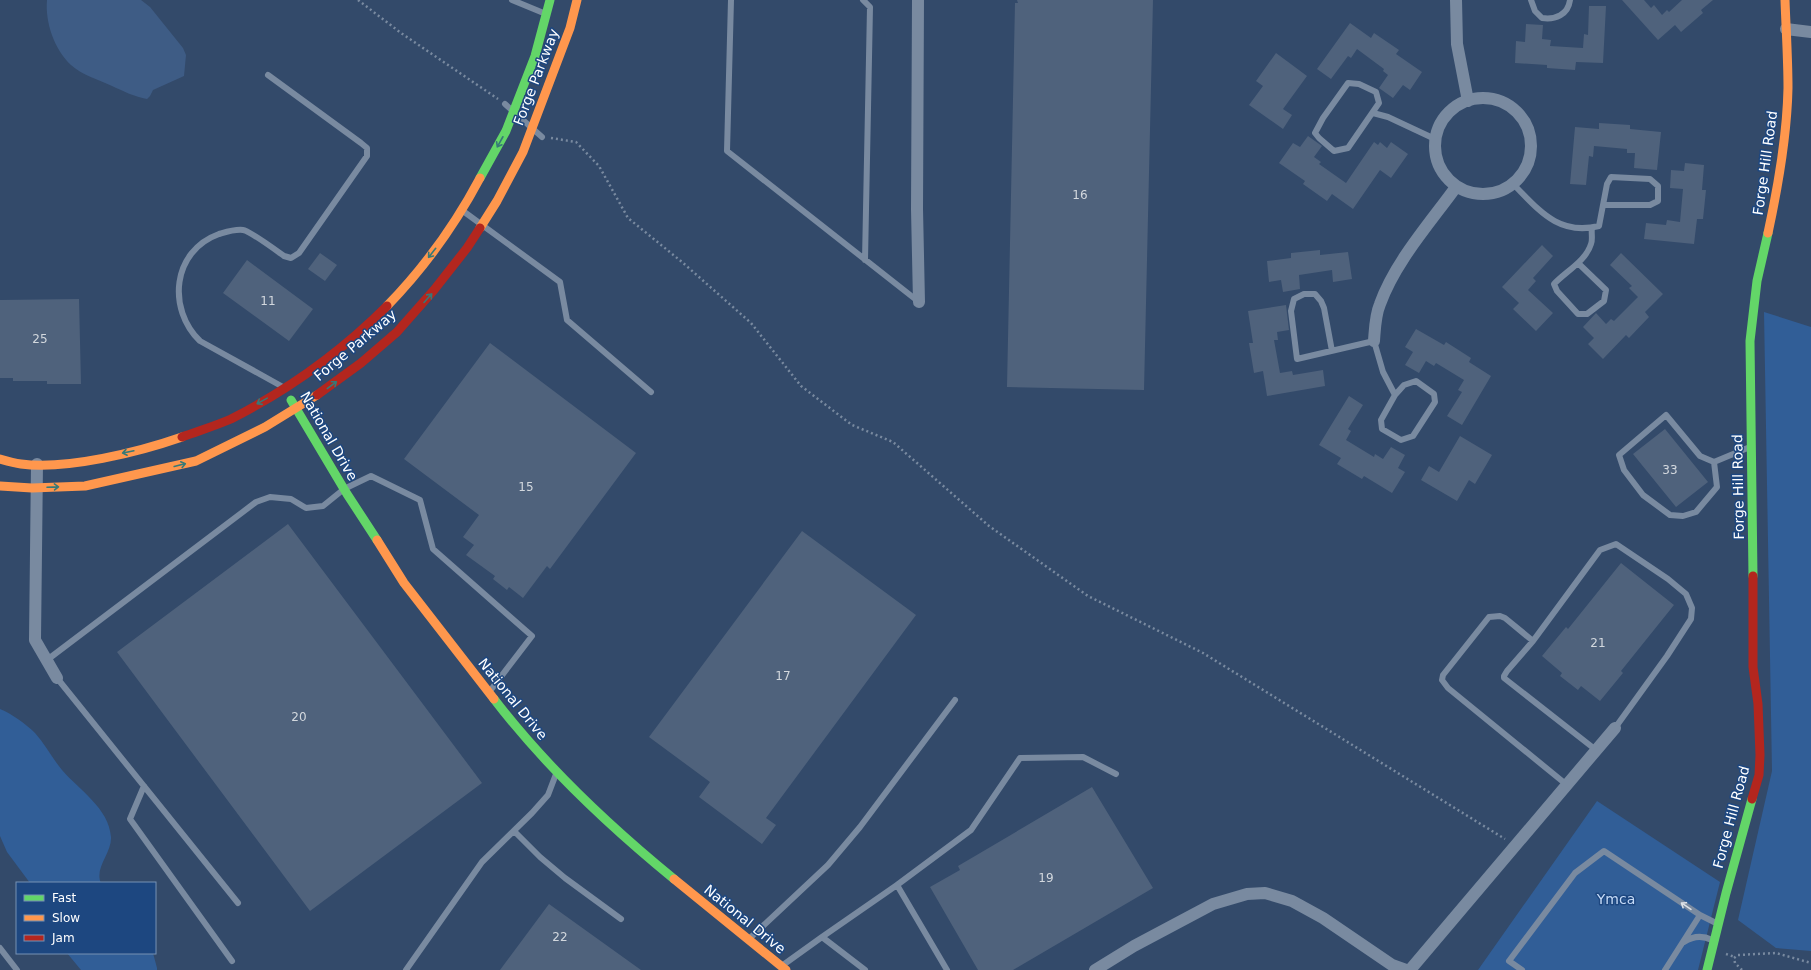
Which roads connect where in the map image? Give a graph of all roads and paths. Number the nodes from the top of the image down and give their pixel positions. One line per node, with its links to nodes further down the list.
1 (358, 0): 17 (path)
2 (512, 0): 12 (lane)
3 (550, 0): 12 (street, Forge Parkway)
4 (577, 0): 20 (street, Forge Parkway)
5 (731, 0): 29 (lane)
6 (863, 0): 29 (lane)
7 (918, 0): 31 (street)
8 (1456, 0): 16 (street)
9 (1531, 0): 10 (lane)
10 (1570, 0)
11 (1785, 0): 13 (street, Forge Hill Road)
12 (546, 14): 18 (street, Forge Parkway)
13 (1786, 29): 14 (street); 38 (street, Forge Hill Road)
14 (1811, 32)
15 (268, 75): 34 (lane)
16 (1468, 101): 22 (street); 23 (street)
17 (505, 104): 18 (lane)
18 (514, 112): 20 (lane); 26 (street, Forge Parkway, one-way to 26)
19 (1373, 113): 19 (lane); 22 (lane)
20 (532, 129): 21 (lane); 27 (street, Forge Parkway)
21 (542, 137): 57 (path)
22 (1436, 139): 24 (street)
23 (1513, 184): 24 (street); 28 (lane)
24 (1456, 186): 32 (street)
25 (1603, 205): 25 (lane); 28 (lane)
26 (462, 210): 27 (lane); 34 (street, Forge Parkway, one-way to 34)
27 (482, 224): 35 (lane); 37 (street, Forge Parkway, one-way to 27)
28 (1592, 228): 30 (lane)
29 (865, 260): 31 (lane)
30 (1578, 263): 30 (lane)
31 (919, 302)
32 (1374, 340): 33 (lane); 36 (lane)
33 (1332, 351): 33 (lane)
34 (284, 388): 37 (street, National Drive); 41 (street, Forge Parkway, one-way to 41)
35 (651, 392)
36 (1395, 394): 36 (lane)
37 (297, 408): 43 (street, Forge Parkway, one-way to 37); 44 (street, National Drive)
38 (1752, 446): 40 (lane); 62 (street, Forge Hill Road)
39 (0, 459): 41 (street, Forge Parkway)
40 (1714, 462): 40 (lane)
41 (37, 464): 43 (street)
42 (0, 486): 43 (street, Forge Parkway)
43 (36, 488): 46 (street)
44 (344, 489): 46 (lane); 48 (street, National Drive); 48 (lane)
45 (1533, 641): 50 (lane); 51 (lane); 54 (lane)
46 (47, 660): 47 (street)
47 (57, 678): 55 (lane)
48 (489, 693): 52 (street, National Drive)
49 (955, 700): 64 (lane)
50 (1615, 728): 51 (street)
51 (1596, 750): 54 (street)
52 (557, 773): 56 (lane); 64 (street, National Drive)
53 (1116, 774): 58 (lane)
54 (1567, 785): 57 (street)
55 (144, 786): 59 (lane); 68 (lane)
56 (514, 831): 61 (lane); 72 (lane)
57 (1516, 845): 77 (street)
58 (897, 885): 63 (lane); 74 (lane)
59 (238, 903)
60 (1700, 915): 62 (lane); 66 (lane); 78 (lane, one-way to 78)
61 (621, 919)
62 (1718, 924): 65 (street, Forge Hill Road)
63 (822, 936): 70 (lane); 73 (lane)
64 (749, 940): 70 (street, National Drive)
65 (1714, 941): 66 (lane); 80 (street, Forge Hill Road)
66 (1682, 943): 79 (lane)
67 (0, 948): 71 (lane)
68 (232, 961)
69 (1810, 963): 81 (path)
70 (784, 968)
71 (17, 970)
72 (406, 970)
73 (865, 970)
74 (947, 970)
75 (1095, 970): 76 (street)
76 (1406, 970)
77 (1410, 970)
78 (1522, 970)
79 (1665, 970)
80 (1707, 970)
81 (1742, 970)

